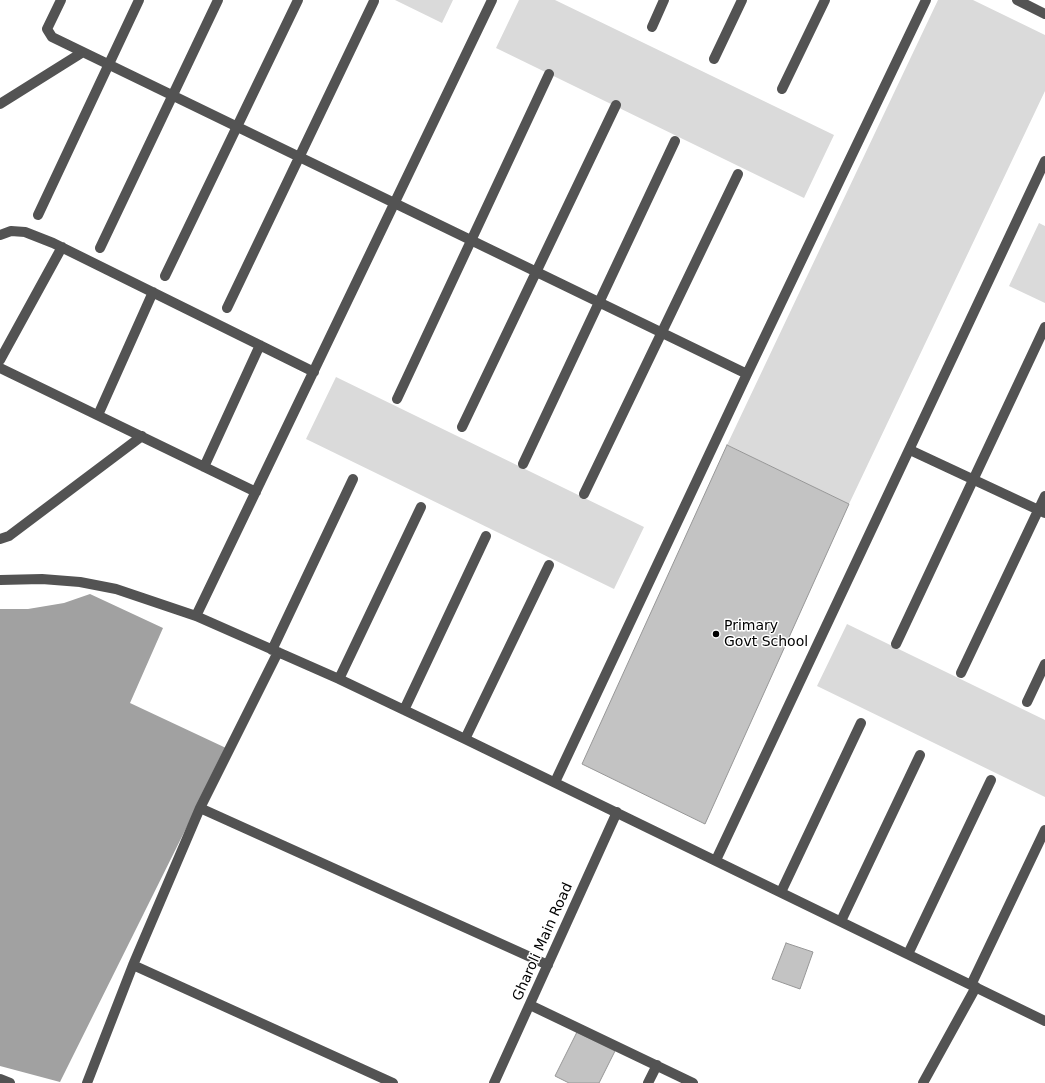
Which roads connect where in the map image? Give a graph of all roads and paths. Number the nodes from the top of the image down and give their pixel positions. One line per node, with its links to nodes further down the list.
1 (61, 0): 14 (street)
2 (139, 0): 16 (street)
3 (218, 0): 19 (street)
4 (298, 0): 22 (street)
5 (492, 0): 27 (street)
6 (664, 0): 13 (street)
7 (742, 0): 15 (street)
8 (825, 0): 18 (street)
9 (926, 0): 44 (street)
10 (1017, 0): 12 (street)
11 (374, 1): 24 (street)
12 (1045, 14)
13 (652, 27)
14 (83, 52): 16 (street); 20 (street)
15 (714, 59)
16 (109, 65): 19 (street); 28 (street)
17 (549, 74): 30 (street)
18 (782, 89)
19 (172, 96): 22 (street); 32 (street)
20 (0, 104)
21 (616, 105): 33 (street)
22 (237, 127): 24 (street); 34 (street)
23 (675, 141): 36 (street)
24 (299, 157): 27 (street); 37 (street)
25 (1045, 161): 49 (street)
26 (738, 174): 39 (street)
27 (394, 204): 30 (street); 43 (street)
28 (38, 216)
29 (0, 235): 31 (street)
30 (471, 240): 33 (street); 45 (street)
31 (62, 247): 35 (street); 41 (street)
32 (100, 248)
33 (536, 272): 36 (street); 47 (street)
34 (165, 276)
35 (153, 292): 40 (street); 46 (street)
36 (599, 302): 39 (street); 50 (street)
37 (227, 308)
38 (1045, 327): 53 (street)
39 (661, 333): 44 (street); 55 (street)
40 (260, 345): 43 (street); 51 (street)
41 (0, 360)
42 (0, 368): 46 (street)
43 (314, 372): 54 (street)
44 (747, 374): 75 (street)
45 (397, 399)
46 (98, 415): 48 (street)
47 (462, 427)
48 (142, 436): 51 (street); 60 (street)
49 (910, 450): 53 (street); 79 (street)
50 (523, 464)
51 (204, 467): 54 (street)
52 (353, 479): 65 (street)
53 (973, 480): 58 (street); 64 (street)
54 (256, 492): 63 (street)
55 (584, 494)
56 (1045, 496): 58 (street)
57 (421, 507): 68 (street)
58 (1042, 512): 67 (street)
59 (486, 536): 70 (street)
60 (0, 539)
61 (549, 565): 72 (street)
62 (0, 580): 63 (street)
63 (196, 616): 65 (street)
64 (896, 644)
65 (275, 651): 68 (street); 76 (street)
66 (1045, 664): 69 (street)
67 (961, 673)
68 (339, 680): 70 (street)
69 (1027, 702)
70 (404, 710): 72 (street)
71 (861, 723): 80 (street)
72 (465, 739): 75 (street)
73 (920, 755): 81 (street)
74 (991, 780): 82 (street)
75 (555, 782): 77 (street)
76 (200, 808): 83 (street); 84 (street)
77 (617, 812): 79 (street); 83 (street, Gharoli Main Road)
78 (1045, 830): 85 (street)
79 (716, 860): 80 (street)
80 (781, 892): 81 (street)
81 (841, 921): 82 (street)
82 (908, 954): 85 (street)
83 (548, 965): 86 (street, Gharoli Main Road)
84 (133, 966): 91 (street); 92 (street)
85 (974, 986): 87 (street); 96 (street)
86 (530, 1005): 88 (street); 93 (street, Gharoli Main Road)
87 (1045, 1021)
88 (657, 1065): 94 (street); 95 (street)
89 (0, 1079): 90 (street)
90 (10, 1083)
91 (87, 1083)
92 (393, 1083)
93 (494, 1083)
94 (648, 1083)
95 (693, 1083)
96 (923, 1083)

